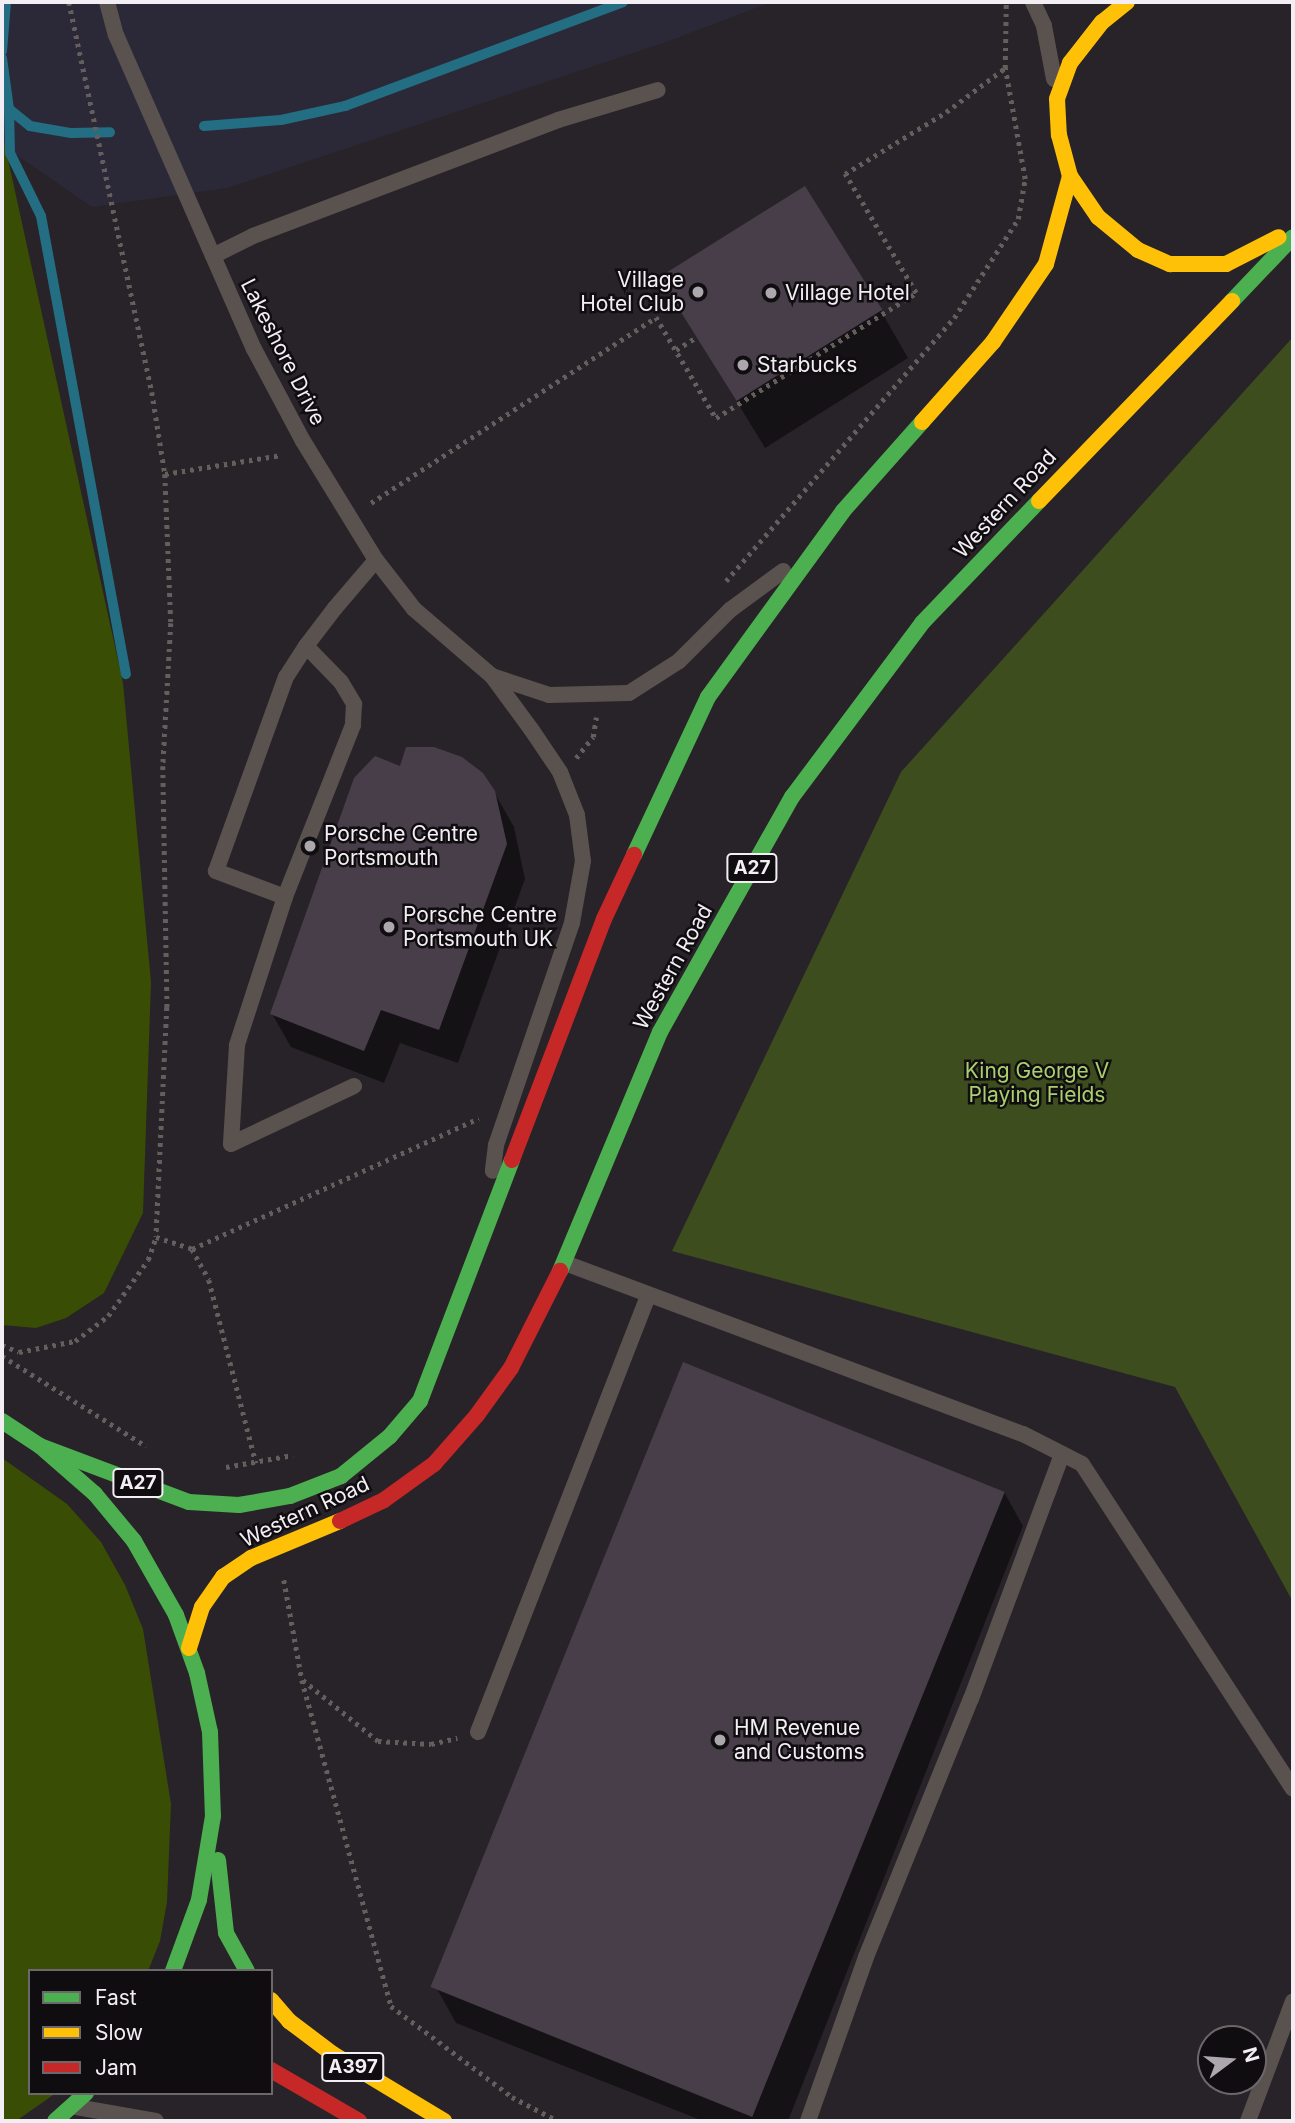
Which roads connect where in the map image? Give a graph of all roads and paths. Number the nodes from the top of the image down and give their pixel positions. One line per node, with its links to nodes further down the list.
1 (69, 2): 16 (path)
2 (107, 2): 12 (lane, Lakeshore Drive)
3 (1006, 2): 6 (path)
4 (1033, 2): 8 (lane)
5 (1127, 2): 8 (main road)
6 (1005, 68): 14 (path); 20 (path)
7 (658, 90): 12 (lane)
8 (1057, 99): 9 (main road)
9 (1070, 176): 10 (main road); 18 (main road, Western Road / A27)
10 (1293, 230)
11 (1293, 237): 33 (main road, Western Road / A27)
12 (213, 256): 19 (lane, Lakeshore Drive)
13 (696, 337): 14 (path)
14 (676, 349): 17 (path)
15 (281, 454): 16 (path)
16 (165, 474): 30 (path)
17 (371, 503)
18 (814, 549): 22 (lane); 31 (main road, Western Road / A27)
19 (376, 560): 21 (lane); 22 (lane, Lakeshore Drive)
20 (719, 589)
21 (306, 646): 25 (lane); 25 (lane)
22 (492, 676): 31 (lane)
23 (597, 712): 24 (path)
24 (569, 764)
25 (285, 897): 26 (lane)
26 (354, 1086)
27 (484, 1105): 28 (path)
28 (479, 1118): 29 (path); 32 (path)
29 (477, 1132)
30 (156, 1237): 32 (path); 35 (path)
31 (485, 1237): 38 (main road, Western Road / A27)
32 (192, 1249): 42 (path)
33 (564, 1263): 34 (lane); 46 (main road, Western Road / A27)
34 (648, 1294): 41 (lane); 48 (lane)
35 (2, 1345)
36 (2, 1356): 39 (path)
37 (2, 1421): 38 (main road)
38 (40, 1446): 46 (main road)
39 (155, 1451)
40 (300, 1454): 42 (path)
41 (1062, 1454): 49 (lane); 63 (lane)
42 (256, 1462): 43 (path); 44 (path)
43 (220, 1468)
44 (259, 1475)
45 (281, 1567): 47 (path)
46 (188, 1648): 50 (main road)
47 (302, 1680): 48 (path); 62 (path)
48 (478, 1732)
49 (1293, 1788)
50 (213, 1816): 51 (main road); 52 (main road)
51 (174, 1969)
52 (246, 1969)
53 (1293, 2001): 64 (lane)
54 (273, 2002): 61 (main road, A397)
55 (273, 2071): 60 (main road, A397)
56 (84, 2095): 57 (main road)
57 (74, 2106): 58 (main road); 59 (lane)
58 (55, 2121)
59 (156, 2121)
60 (359, 2121)
61 (444, 2121)
62 (558, 2121)
63 (808, 2121)
64 (1248, 2121)

